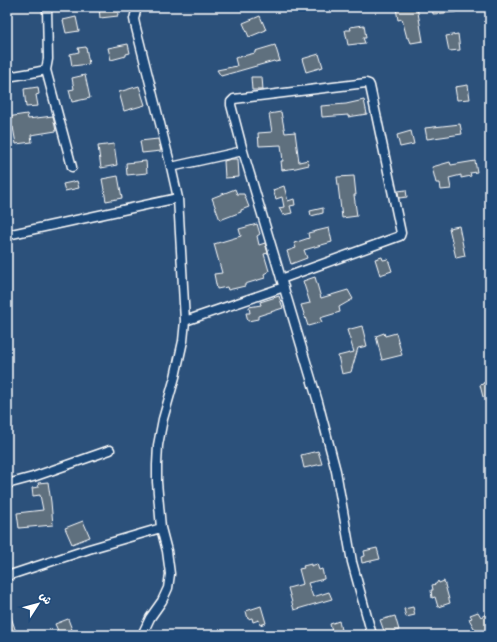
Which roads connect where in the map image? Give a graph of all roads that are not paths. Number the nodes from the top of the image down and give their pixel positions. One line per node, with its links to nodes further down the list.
1 (47, 7): 3 (street)
2 (137, 7): 6 (street)
3 (46, 70): 4 (street); 7 (street)
4 (7, 77)
5 (243, 151): 6 (street); 10 (street); 10 (street)
6 (171, 166): 8 (street)
7 (72, 167)
8 (178, 198): 9 (street); 11 (street)
9 (7, 235)
10 (283, 283): 11 (street); 17 (street)
11 (185, 321): 14 (street)
12 (110, 450): 13 (street)
13 (7, 484)
14 (161, 528): 15 (street); 16 (street)
15 (7, 576)
16 (142, 635)
17 (372, 635)

